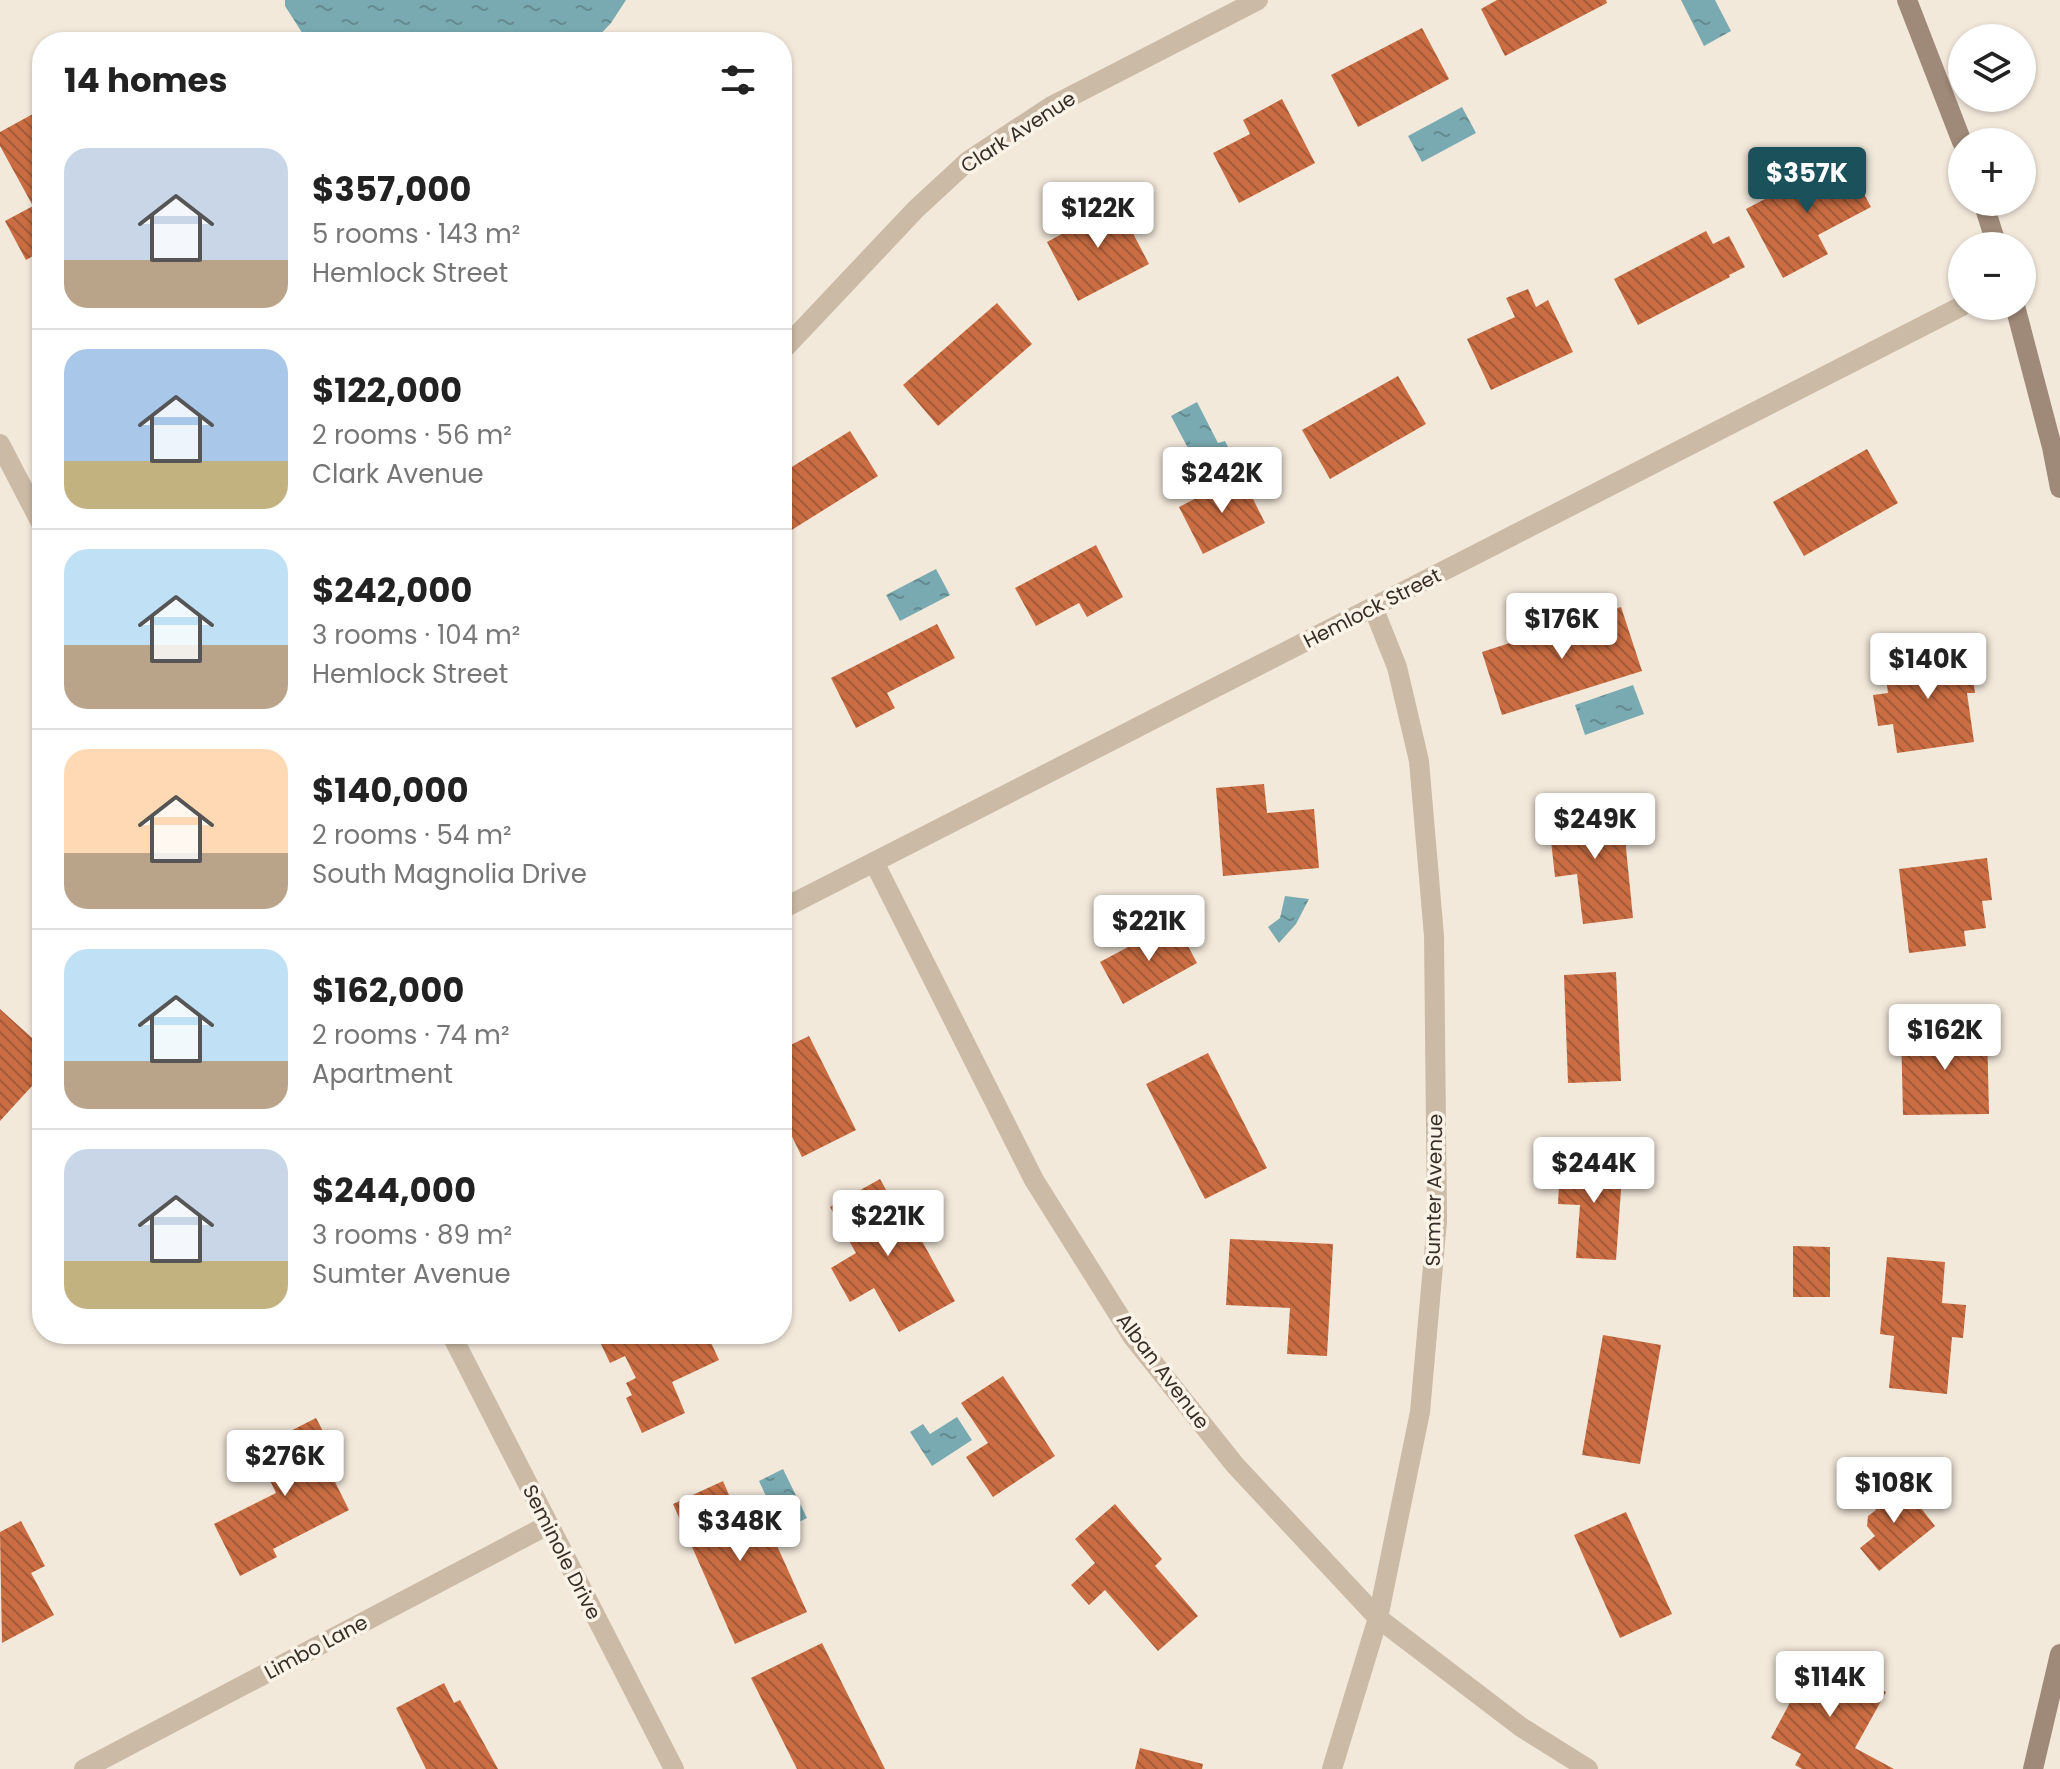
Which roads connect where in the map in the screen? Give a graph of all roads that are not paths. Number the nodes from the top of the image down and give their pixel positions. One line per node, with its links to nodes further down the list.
1 (1258, 0): 6 (street, Clark Avenue)
2 (1907, 0): 3 (main road)
3 (1957, 128)
4 (1948, 313): 10 (street, Hemlock Street)
5 (2019, 320): 8 (main road)
6 (792, 340)
7 (0, 444): 9 (street)
8 (2060, 488)
9 (32, 506)
10 (1373, 607): 11 (street, Hemlock Street); 15 (street, Sumter Avenue)
11 (874, 862): 12 (street, Hemlock Street); 15 (street, Alban Avenue)
12 (792, 904)
13 (456, 1344): 14 (street, Seminole Drive)
14 (548, 1525): 17 (street, Limbo Lane); 18 (street, Seminole Drive)
15 (1378, 1618): 19 (street, Sumter Avenue); 20 (street, Alban Avenue)
16 (2060, 1654): 21 (main road)
17 (84, 1769)
18 (674, 1769)
19 (1332, 1769)
20 (1588, 1769)
21 (2033, 1769)

